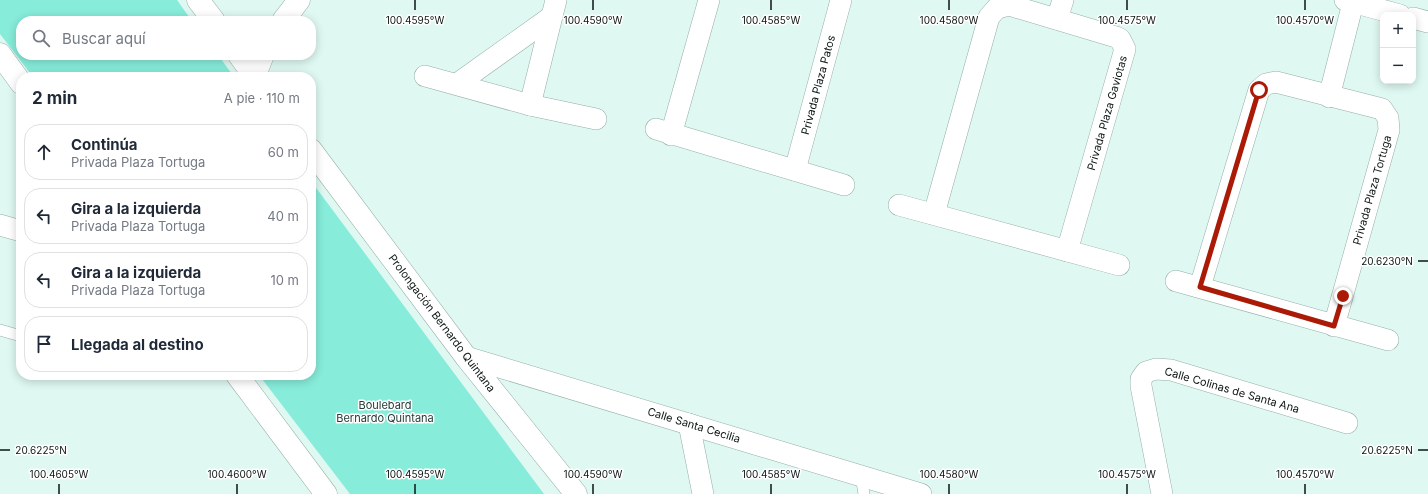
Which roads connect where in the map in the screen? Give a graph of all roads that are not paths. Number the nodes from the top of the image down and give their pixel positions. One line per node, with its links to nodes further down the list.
1 (198, 0): 9 (main road)
2 (299, 0): 10 (main road)
3 (709, 0): 25 (street)
4 (841, 0): 25 (street, Privada Plaza Patos)
5 (1349, 1): 8 (street); 21 (street)
6 (554, 8): 20 (street); 22 (street)
7 (1060, 10): 28 (street, Privada Plaza Gaviotas); 31 (street, Privada Plaza Gaviotas)
8 (1389, 12)
9 (210, 16)
10 (287, 16)
11 (1416, 19): 12 (street)
12 (1428, 22)
13 (0, 54): 18 (main road)
14 (242, 60): 16 (main road)
15 (261, 60): 17 (main road)
16 (250, 72)
17 (256, 72)
18 (16, 76)
19 (426, 76): 20 (street)
20 (457, 84): 22 (street)
21 (1329, 97): 34 (street, Privada Plaza Tortuga); 35 (street, Privada Plaza Tortuga)
22 (530, 105): 23 (street)
23 (596, 119)
24 (316, 157): 39 (main road, Prolongación Bernardo Quintana)
25 (795, 170): 26 (street)
26 (844, 185)
27 (899, 205): 28 (street)
28 (934, 214): 31 (street)
29 (0, 226): 30 (street)
30 (16, 230)
31 (1067, 251): 32 (street)
32 (1119, 265)
33 (1176, 281): 34 (street)
34 (1200, 287): 35 (street)
35 (1334, 326): 38 (street)
36 (0, 330): 37 (lane)
37 (16, 335)
38 (1388, 340)
39 (466, 357): 42 (street, Calle Santa Cecilia); 45 (main road, Prolongación Bernardo Quintana)
40 (242, 380): 44 (main road)
41 (1347, 422): 48 (street, Calle Colinas de Santa Ana)
42 (689, 424): 43 (street, Calle Santa Cecilia); 46 (street)
43 (862, 485): 47 (street, Calle Santa Cecilia)
44 (326, 494)
45 (576, 494)
46 (703, 494)
47 (921, 494)
48 (1162, 494)

